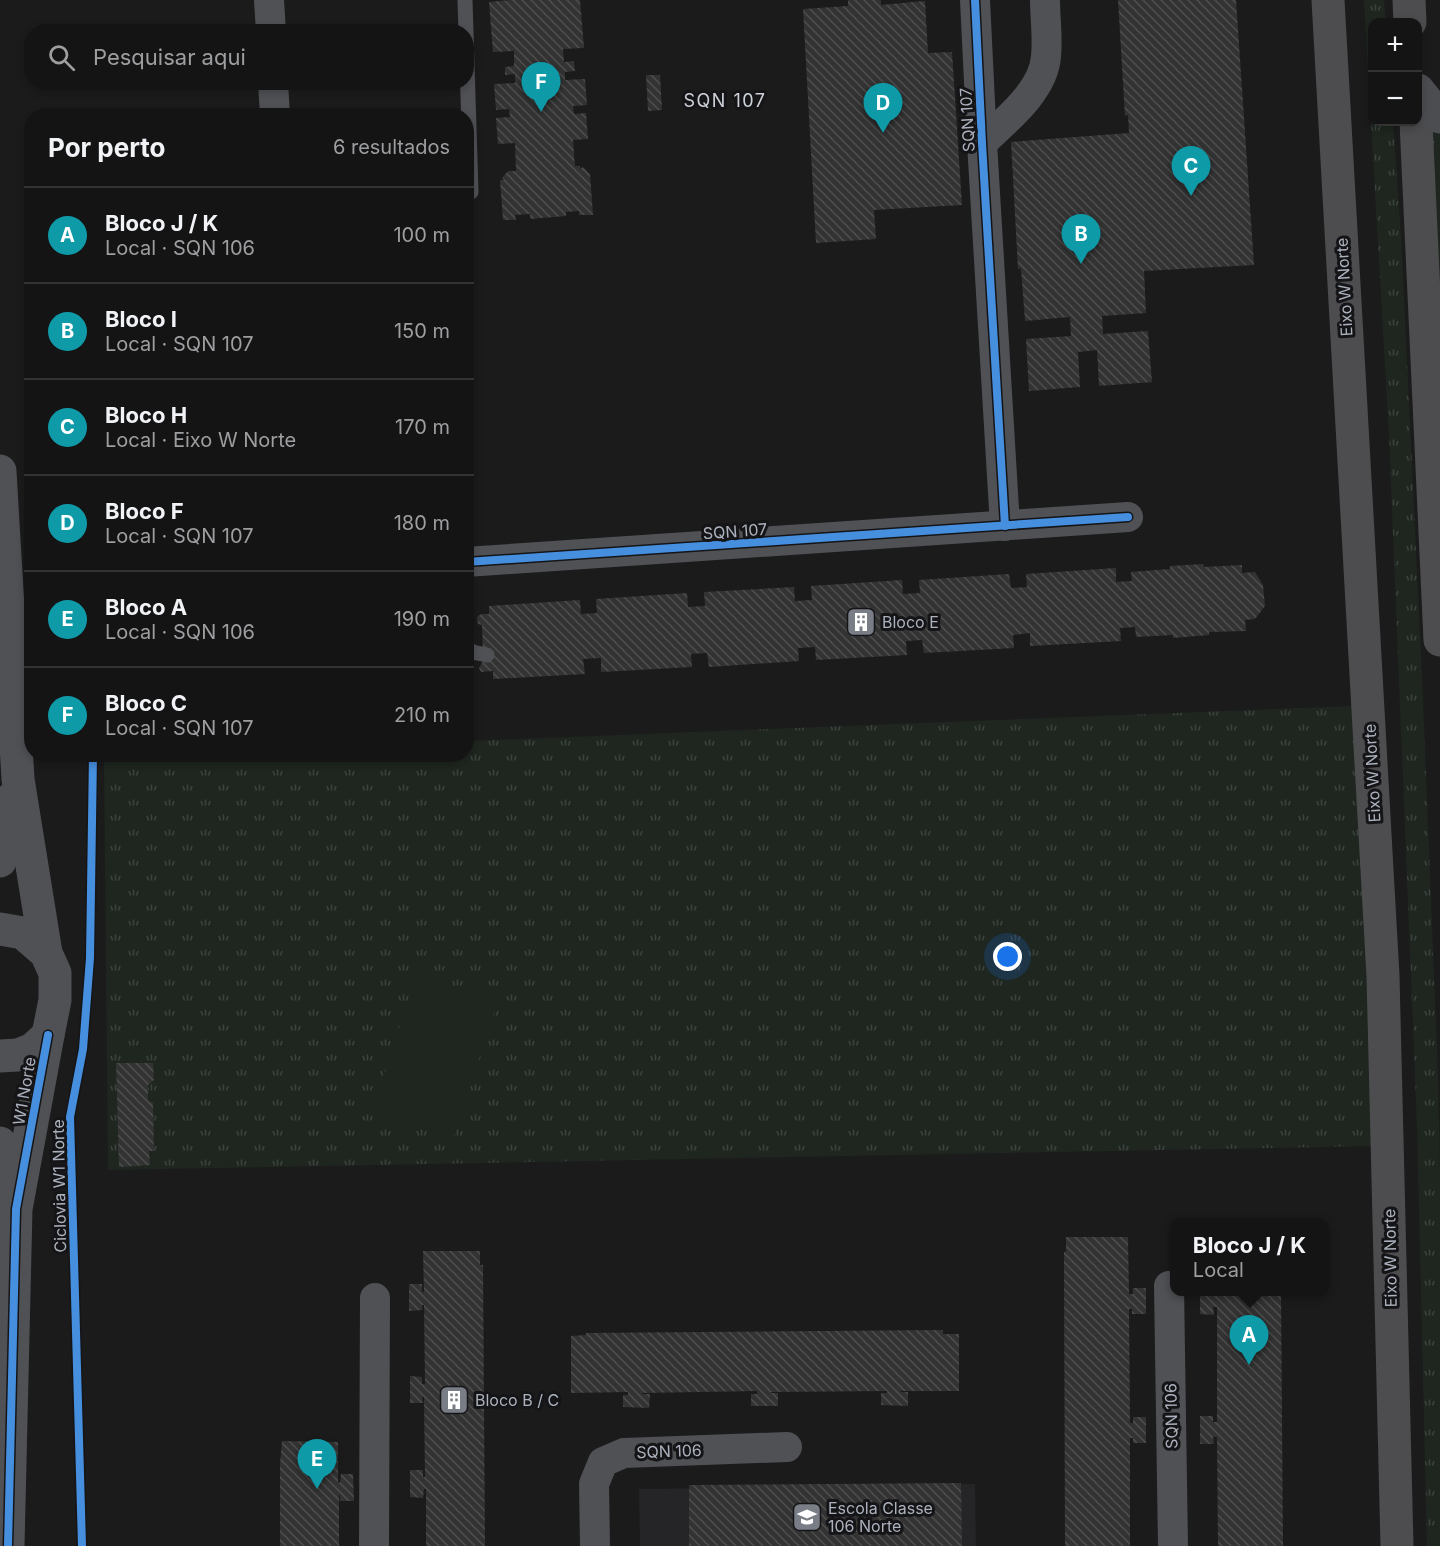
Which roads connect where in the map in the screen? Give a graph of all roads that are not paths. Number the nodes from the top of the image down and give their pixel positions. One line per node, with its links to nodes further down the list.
1 (269, 0): 8 (street)
2 (465, 0): 9 (lane)
3 (975, 0): 17 (street, SQN 107)
4 (1045, 0): 17 (street, SQN 107)
5 (1328, 0): 42 (main road, Eixo W Norte)
6 (1409, 0): 7 (main road)
7 (1410, 18)
8 (270, 24)
9 (461, 24)
10 (273, 90): 13 (street)
11 (464, 90): 14 (lane)
12 (1422, 95): 15 (highway)
13 (274, 108)
14 (465, 108)
15 (1440, 117)
16 (1416, 126): 18 (main road)
17 (982, 143): 21 (street, SQN 107)
18 (1434, 367): 23 (main road)
19 (0, 471): 27 (street)
20 (1128, 518): 21 (street, SQN 107)
21 (1005, 526): 22 (street, SQN 107)
22 (474, 561)
23 (1439, 590): 24 (main road)
24 (1440, 640)
25 (474, 652): 26 (lane)
26 (487, 655)
27 (18, 779): 28 (street); 30 (street)
28 (0, 861)
29 (0, 929): 30 (street)
30 (46, 953): 31 (street, W1 Norte)
31 (48, 1035): 32 (street); 34 (street, W1 Norte)
32 (0, 1056)
33 (0, 1143): 34 (street, W1 Norte)
34 (16, 1209): 38 (street, W1 Norte)
35 (1169, 1286): 41 (street, SQN 106)
36 (375, 1298): 39 (street)
37 (787, 1447): 40 (street, SQN 106)
38 (8, 1546)
39 (374, 1546)
40 (595, 1546)
41 (1173, 1546)
42 (1396, 1546)

